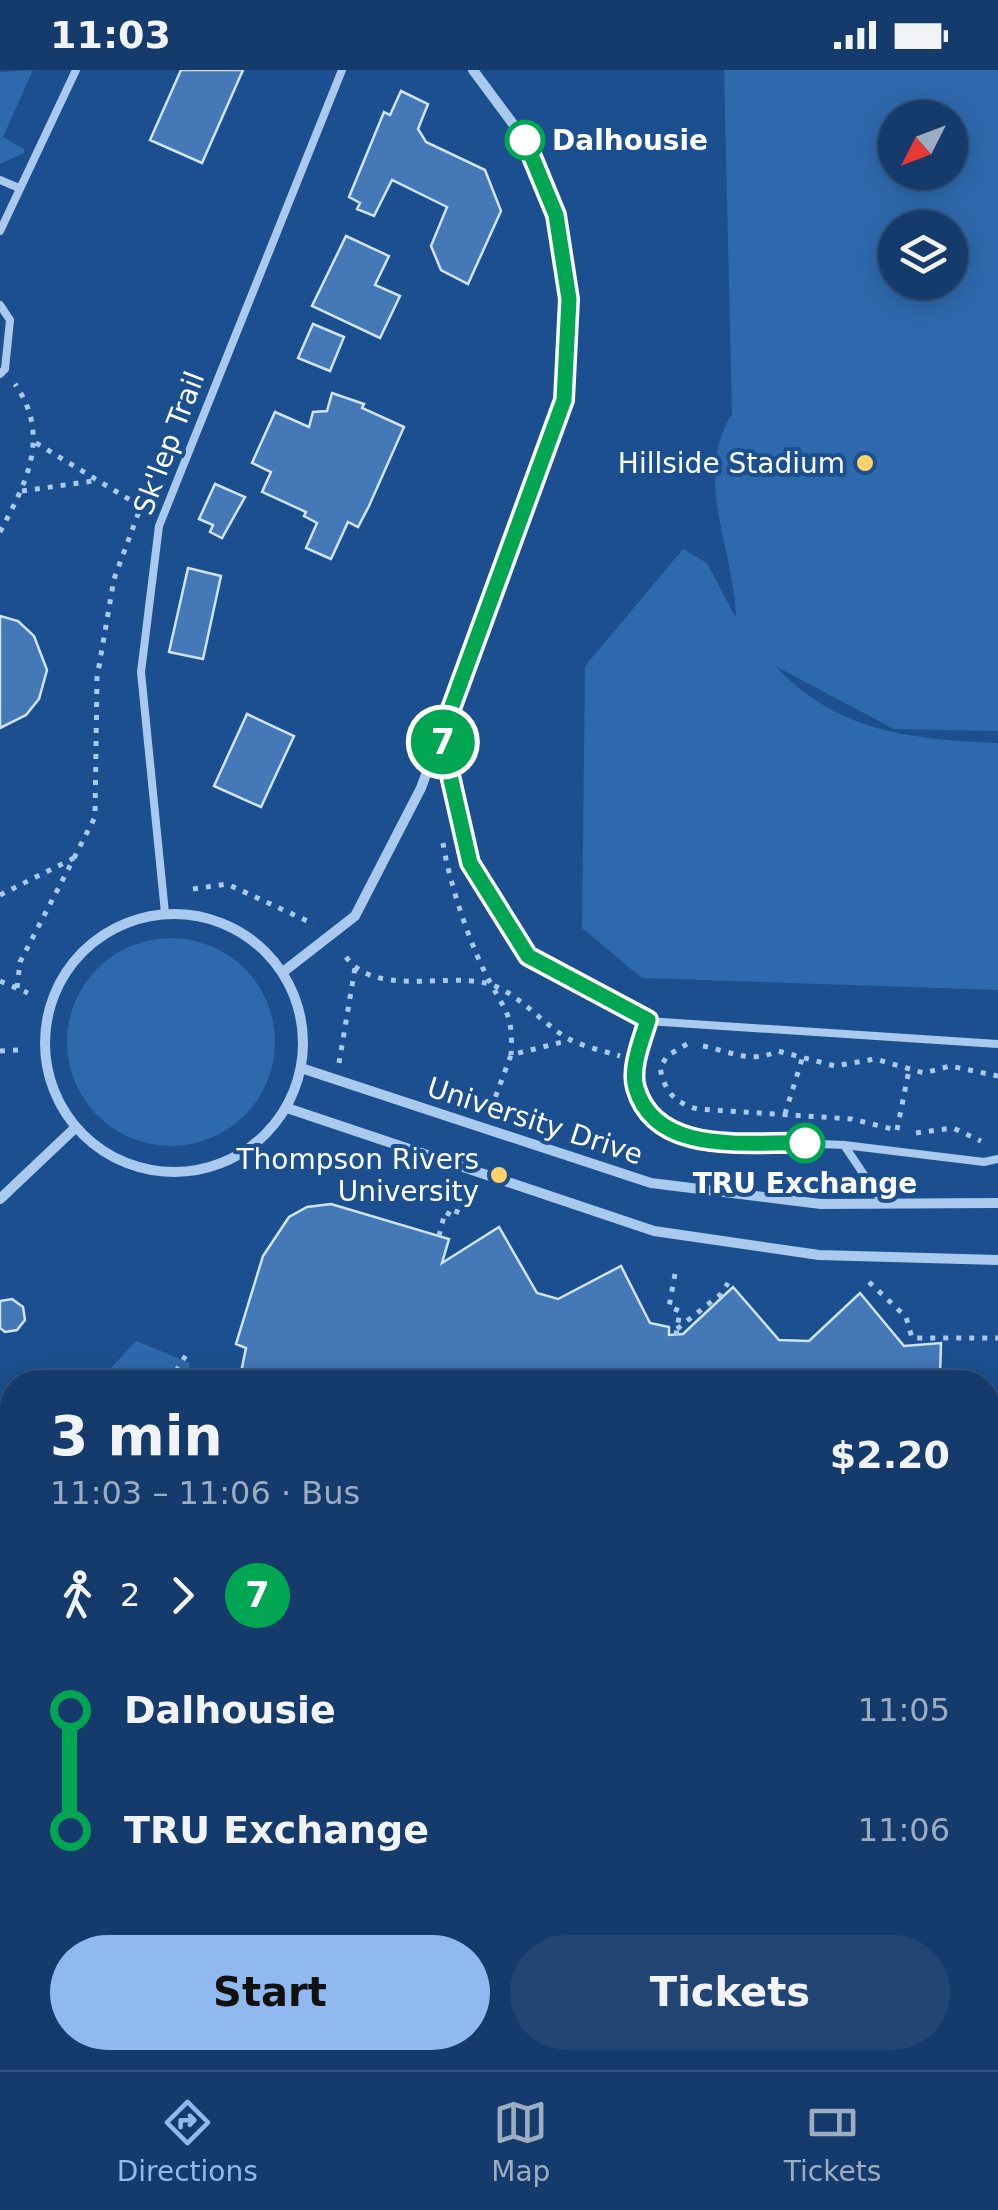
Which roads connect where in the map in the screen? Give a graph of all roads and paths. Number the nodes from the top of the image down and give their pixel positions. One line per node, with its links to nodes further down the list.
1 (76, 70): 5 (lane)
2 (342, 70): 13 (lane, Sk'lep Trail)
3 (472, 70): 15 (street)
4 (0, 180): 5 (lane)
5 (18, 188): 6 (lane)
6 (0, 231)
7 (0, 305): 8 (lane)
8 (2, 371): 9 (path)
9 (36, 443): 10 (path); 11 (path)
10 (94, 481): 11 (path); 12 (path)
11 (22, 491): 14 (path)
12 (141, 506): 13 (path); 17 (path)
13 (162, 518): 20 (lane, Sk'lep Trail)
14 (0, 532)
15 (441, 736): 24 (street); 29 (lane)
16 (440, 831): 26 (path)
17 (74, 858): 19 (path); 27 (path)
18 (193, 888): 21 (path)
19 (0, 895)
20 (165, 913): 24 (street); 44 (street)
21 (317, 926)
22 (346, 957): 23 (path)
23 (355, 968): 26 (path); 39 (path)
24 (283, 972): 37 (street)
25 (0, 981): 27 (path)
26 (490, 983): 30 (path); 34 (path)
27 (16, 988): 28 (path)
28 (28, 993)
29 (648, 1020): 31 (lane); 46 (lane)
30 (570, 1040): 34 (path); 35 (path)
31 (998, 1044)
32 (18, 1050): 33 (path)
33 (0, 1052)
34 (511, 1056): 43 (path)
35 (620, 1056)
36 (802, 1056): 38 (path); 42 (path); 42 (path)
37 (301, 1068): 41 (street); 52 (street, University Drive)
38 (909, 1069): 40 (path); 45 (path)
39 (346, 1070)
40 (998, 1076)
41 (287, 1108): 44 (street); 54 (street)
42 (784, 1114): 45 (path)
43 (488, 1117)
44 (75, 1128): 50 (street)
45 (897, 1130): 47 (path)
46 (844, 1145): 48 (lane); 52 (lane)
47 (996, 1148)
48 (998, 1159)
49 (462, 1198): 53 (path)
50 (0, 1199)
51 (998, 1203): 52 (street, University Drive)
52 (884, 1205)
53 (438, 1236)
54 (998, 1260)
55 (675, 1274): 57 (path)
56 (869, 1282): 58 (path)
57 (728, 1283)
58 (998, 1338)
59 (188, 1352): 60 (path)
60 (177, 1370)

